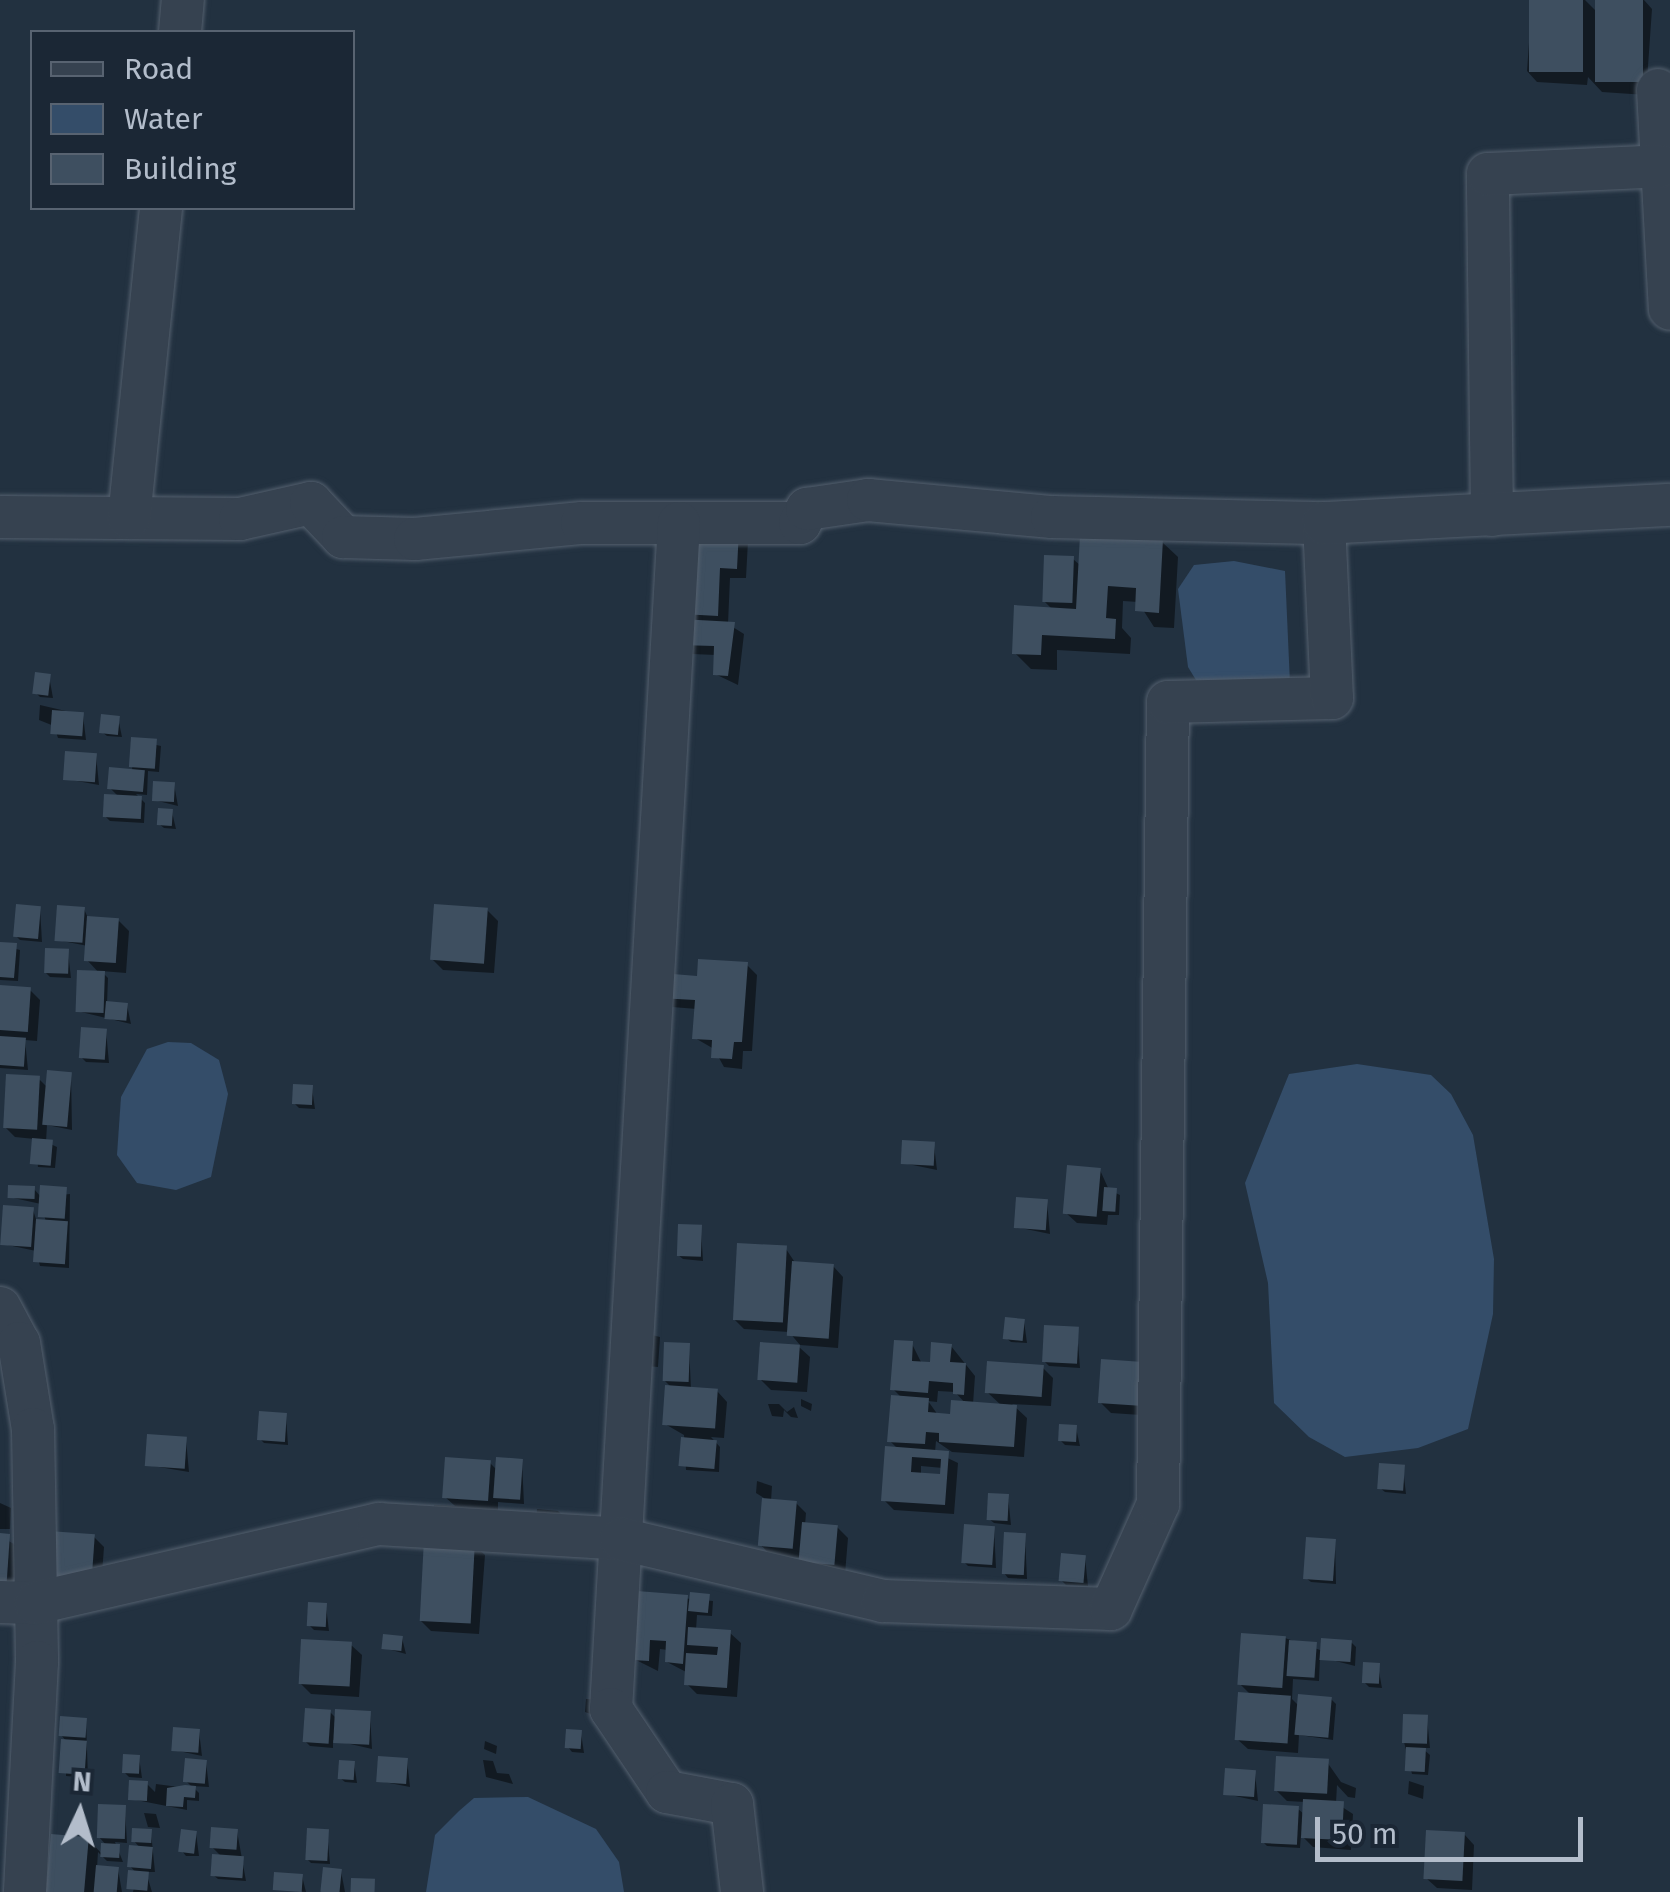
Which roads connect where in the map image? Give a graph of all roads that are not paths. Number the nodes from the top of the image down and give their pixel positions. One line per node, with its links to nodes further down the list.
1 (183, 0): 2 (street)
2 (180, 30)
3 (1658, 90): 4 (street)
4 (1665, 180): 6 (street); 8 (street)
5 (161, 210): 10 (street)
6 (1670, 309)
7 (1670, 505): 8 (street)
8 (1492, 515): 12 (street)
9 (0, 517): 10 (street)
10 (129, 518): 11 (street)
11 (678, 522): 12 (street); 14 (street)
12 (1324, 523): 14 (street)
13 (0, 1308): 15 (street)
14 (621, 1539): 15 (street); 17 (street)
15 (18, 1603): 16 (street)
16 (24, 1892)
17 (742, 1892)

